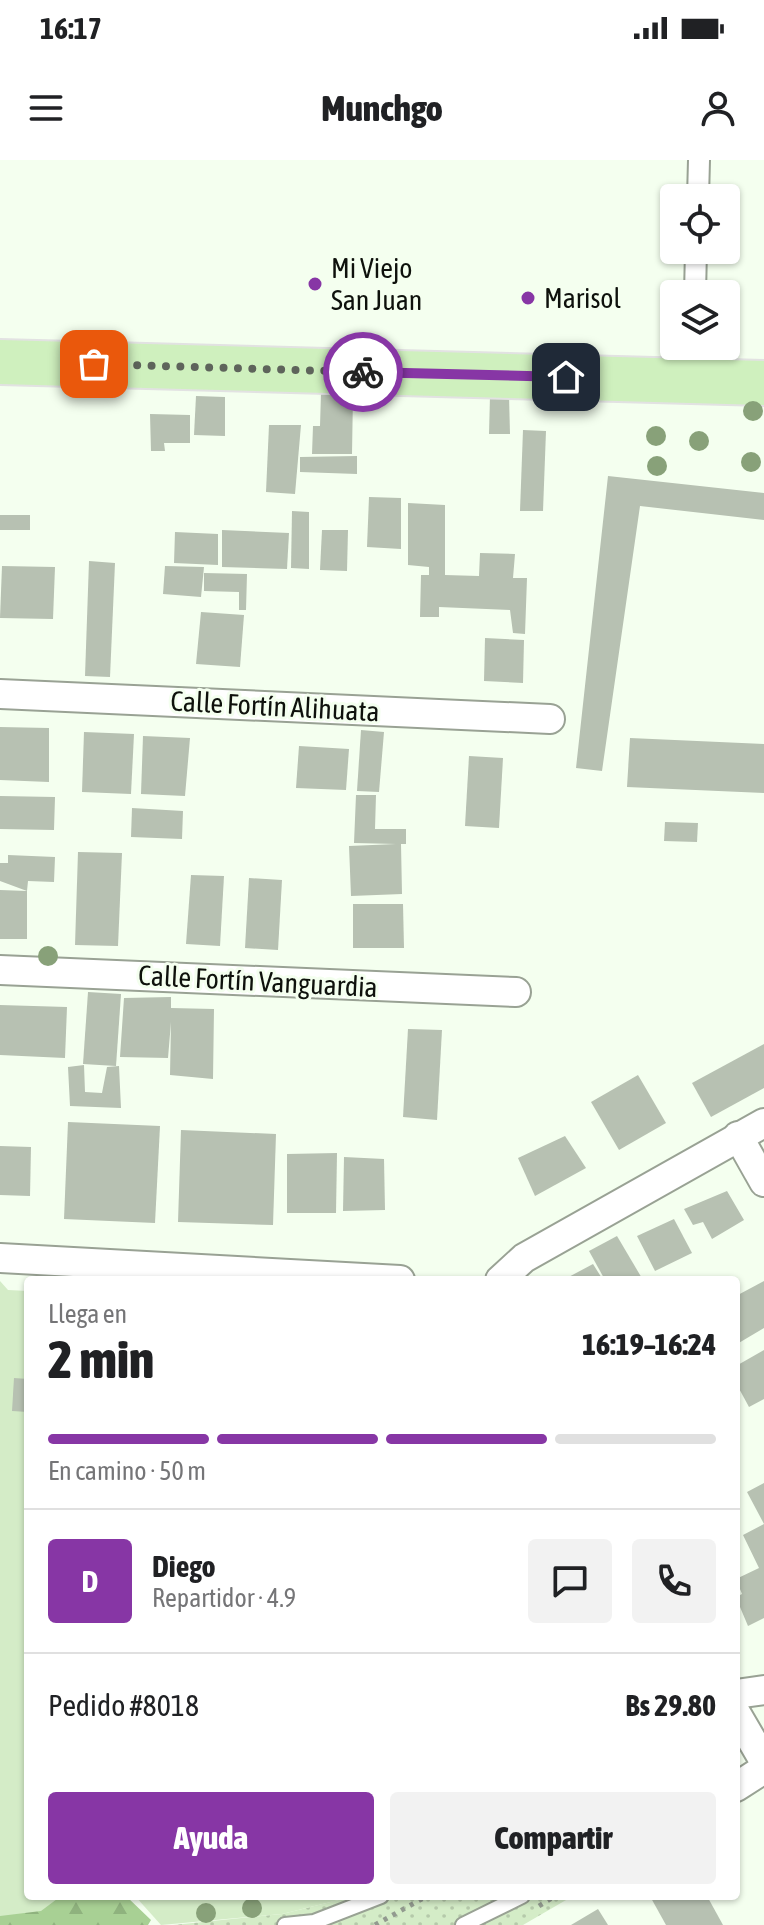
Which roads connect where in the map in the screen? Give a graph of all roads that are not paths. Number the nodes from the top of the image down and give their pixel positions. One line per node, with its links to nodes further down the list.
1 (699, 160): 2 (street)
2 (698, 184)
3 (0, 331): 4 (main road)
4 (660, 347)
5 (740, 351): 6 (main road)
6 (764, 352)
7 (0, 362): 8 (main road)
8 (764, 383)
9 (0, 694): 10 (street, Calle Fortín Alihuata)
10 (550, 719)
11 (0, 970): 12 (street, Calle Fortín Vanguardia)
12 (516, 992)
13 (764, 1123): 14 (street)
14 (738, 1136): 15 (street); 19 (street)
15 (764, 1182)
16 (0, 1258): 17 (street)
17 (114, 1271): 18 (street)
18 (273, 1276)
19 (504, 1276)
20 (764, 1690): 21 (street)
21 (740, 1693)
22 (740, 1720): 23 (street)
23 (764, 1761)
24 (764, 1769): 25 (street)
25 (740, 1784)
26 (371, 1900): 28 (lane)
27 (514, 1900): 29 (lane)
28 (285, 1925)
29 (463, 1925)

